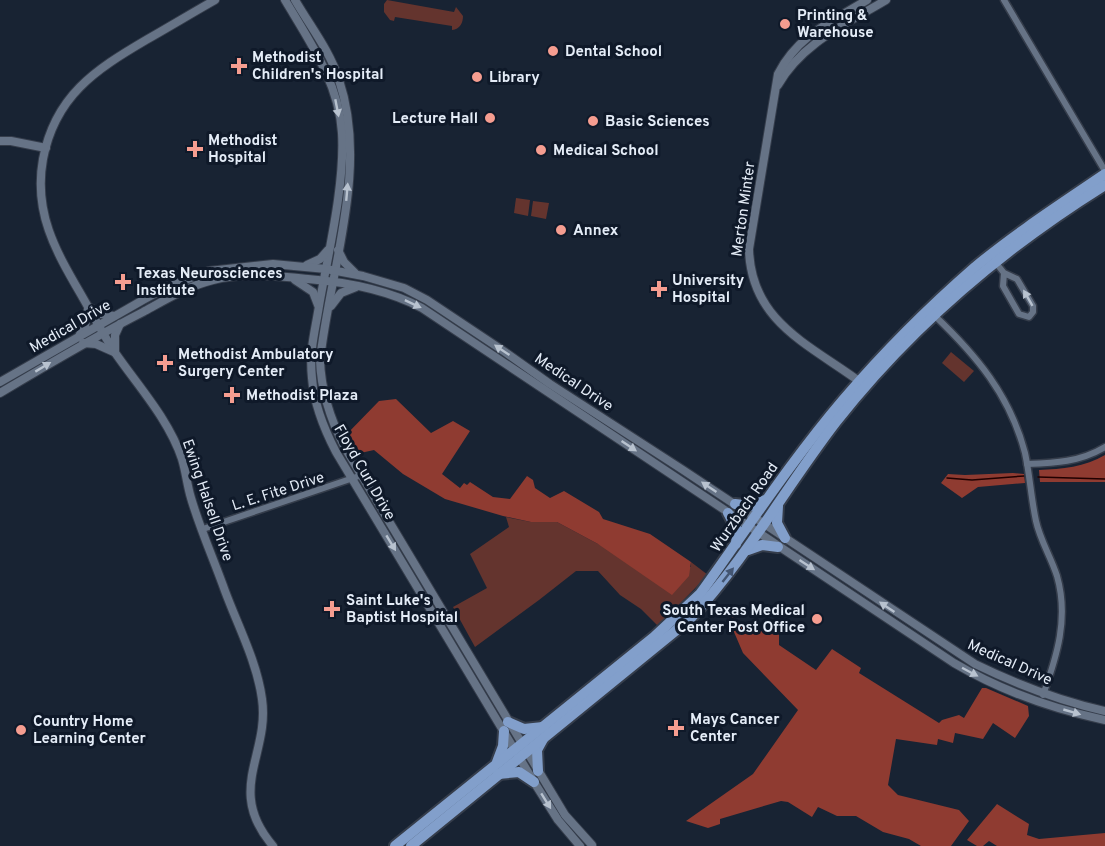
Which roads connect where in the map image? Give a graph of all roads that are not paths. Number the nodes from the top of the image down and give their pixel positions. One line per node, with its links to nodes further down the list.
1 (215, 0): 9 (street, Ewing Halsell Drive)
2 (285, 0): 12 (street, Floyd Curl Drive, one-way to 12)
3 (295, 0): 13 (street, Floyd Curl Drive, one-way to 3)
4 (867, 0): 7 (street, Merton Minter)
5 (886, 0): 7 (street, Merton Minter)
6 (1004, 0): 10 (street)
7 (776, 90): 37 (street, Merton Minter)
8 (0, 141): 9 (street)
9 (46, 148): 24 (street, Ewing Halsell Drive)
10 (1105, 172): 26 (main road, Wurzbach Road)
11 (1105, 185): 14 (main road, Wurzbach Road)
12 (329, 249): 15 (street); 16 (street, Floyd Curl Drive)
13 (338, 250): 17 (street, Floyd Curl Drive); 19 (street)
14 (996, 263): 18 (street); 26 (main road, Wurzbach Road)
15 (301, 266): 16 (street, Medical Drive); 27 (street, Medical Drive)
16 (326, 269): 17 (street, Medical Drive); 21 (street, Floyd Curl Drive)
17 (334, 270): 19 (street, Medical Drive); 22 (street, Floyd Curl Drive)
18 (1004, 273): 18 (street, one-way to 18)
19 (356, 274): 31 (street, Medical Drive)
20 (291, 278): 21 (street, Medical Drive); 25 (street); 28 (street, Medical Drive)
21 (324, 280): 22 (street, Medical Drive); 25 (street, Floyd Curl Drive)
22 (333, 282): 23 (street, Medical Drive); 25 (street, Floyd Curl Drive)
23 (358, 287): 25 (street); 33 (street, Medical Drive, one-way to 33)
24 (88, 307): 27 (street); 29 (street, Ewing Halsell Drive); 32 (street)
25 (323, 310): 40 (street, Floyd Curl Drive); 41 (street, Floyd Curl Drive)
26 (932, 313): 37 (main road, Wurzbach Road); 43 (street)
27 (114, 316): 29 (street, Medical Drive)
28 (120, 324): 30 (street, Medical Drive); 34 (street)
29 (98, 325): 30 (street, Ewing Halsell Drive); 32 (street, Medical Drive)
30 (102, 333): 32 (street, Medical Drive); 34 (street, Ewing Halsell Drive)
31 (478, 334): 33 (street); 48 (street, Medical Drive, one-way to 31)
32 (81, 340): 34 (street); 35 (street, Medical Drive); 36 (street, Medical Drive, one-way to 32)
33 (473, 342): 48 (street, Medical Drive, one-way to 48)
34 (115, 353): 50 (street, Ewing Halsell Drive)
35 (0, 381)
36 (19, 382): 38 (street, Medical Drive); 39 (street)
37 (863, 384): 46 (main road, Wurzbach Road); 47 (main road, Wurzbach Road)
38 (0, 393)
39 (0, 398)
40 (330, 416): 41 (street); 44 (street, Floyd Curl Drive)
41 (321, 419): 45 (street, Floyd Curl Drive)
42 (1105, 447): 43 (street)
43 (1027, 464): 53 (street)
44 (362, 476): 45 (street, L. E. Fite Drive); 57 (street, Floyd Curl Drive)
45 (353, 479): 50 (street, L. E. Fite Drive); 57 (street, Floyd Curl Drive, one-way to 57)
46 (766, 500): 48 (main road); 49 (main road, Wurzbach Road)
47 (778, 503): 49 (main road, Wurzbach Road); 51 (main road)
48 (731, 509): 49 (street, Medical Drive); 52 (main road)
49 (756, 525): 51 (street, Medical Drive); 52 (main road, Wurzbach Road)
50 (203, 529): 65 (street, Ewing Halsell Drive)
51 (782, 542): 52 (main road); 53 (street, Medical Drive, one-way to 51); 54 (street, Medical Drive, one-way to 54)
52 (741, 548): 58 (main road, Wurzbach Road); 59 (main road, Wurzbach Road, one-way to 52)
53 (1044, 693): 54 (street); 55 (street, Medical Drive)
54 (1040, 702): 56 (street, Medical Drive, one-way to 56)
55 (1105, 711)
56 (1105, 720)
57 (506, 726): 58 (main road); 60 (street, Floyd Curl Drive); 61 (main road)
58 (543, 727): 60 (main road, Wurzbach Road)
59 (543, 738): 60 (main road, Wurzbach Road); 62 (main road)
60 (520, 750): 61 (main road, Wurzbach Road); 62 (street, Floyd Curl Drive); 63 (street, Floyd Curl Drive)
61 (496, 770): 63 (main road); 66 (main road, Wurzbach Road); 67 (main road, Wurzbach Road)
62 (538, 771): 64 (street, Floyd Curl Drive)
63 (534, 782): 68 (street, Floyd Curl Drive, one-way to 68)
64 (592, 845)
65 (273, 846)
66 (395, 846)
67 (411, 846)
68 (580, 846)

